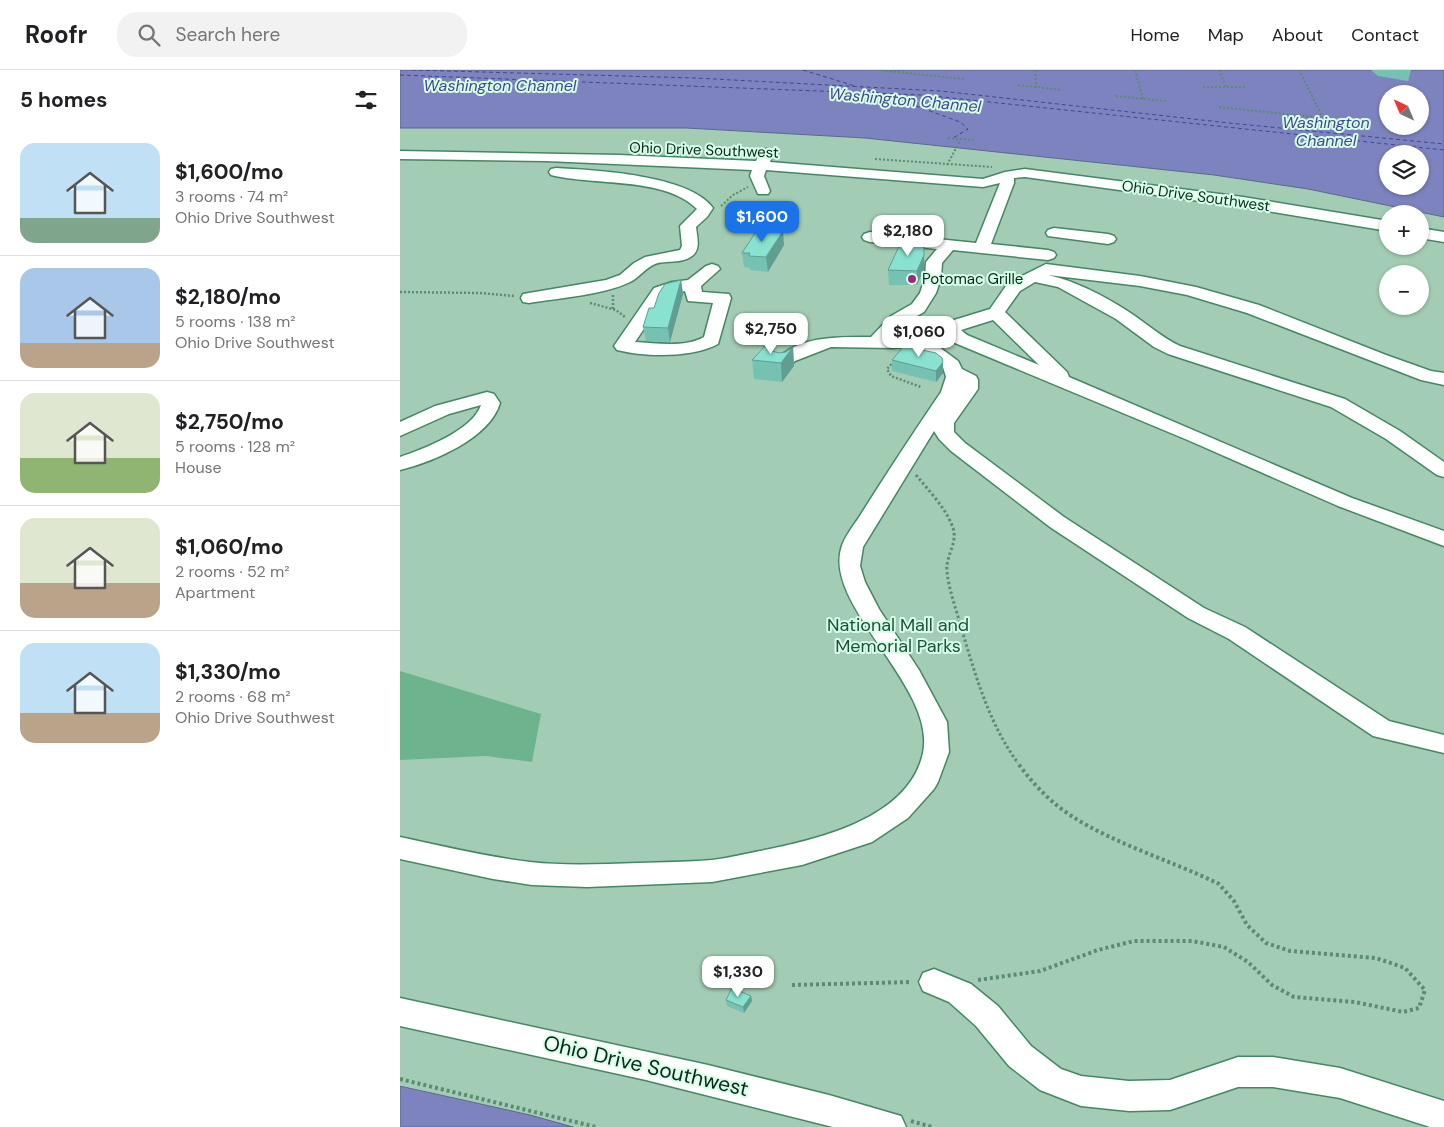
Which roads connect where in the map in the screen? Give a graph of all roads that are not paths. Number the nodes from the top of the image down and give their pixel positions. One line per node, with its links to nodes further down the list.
1 (400, 143): 3 (street, Ohio Drive Southwest)
2 (400, 155): 3 (street, Ohio Drive Southwest)
3 (763, 159): 4 (street, Ohio Drive Southwest); 10 (street, Ohio Drive Southwest); 11 (street)
4 (880, 159)
5 (950, 159): 9 (street, Ohio Drive Southwest)
6 (400, 169): 7 (street)
7 (460, 170)
8 (544, 172): 21 (street)
9 (1005, 176): 10 (street, Ohio Drive Southwest); 12 (street, Ohio Drive Southwest); 18 (street)
10 (983, 183): 18 (street)
11 (762, 187)
12 (1379, 224)
13 (1054, 233): 17 (street)
14 (1429, 234): 16 (street)
15 (870, 237): 18 (street)
16 (1444, 237)
17 (1108, 239)
18 (967, 246): 19 (street); 25 (street)
19 (1042, 264): 26 (street); 32 (street); 36 (street)
20 (712, 269): 22 (street)
21 (626, 278): 23 (street); 24 (street)
22 (693, 285): 23 (street); 23 (street)
23 (672, 287)
24 (529, 298)
25 (918, 308): 27 (street); 29 (street)
26 (996, 313): 27 (street); 33 (street)
27 (956, 326): 28 (street); 33 (street)
28 (911, 341): 29 (street); 31 (street)
29 (878, 342): 30 (street)
30 (781, 365)
31 (954, 371): 38 (street); 39 (street)
32 (1444, 379)
33 (1066, 382): 37 (street)
34 (400, 430): 35 (street)
35 (400, 464)
36 (1444, 471)
37 (1444, 538)
38 (1444, 744)
39 (400, 848)
40 (934, 982): 42 (street)
41 (400, 1012): 43 (street, Ohio Drive Southwest)
42 (1444, 1116)
43 (890, 1127)

